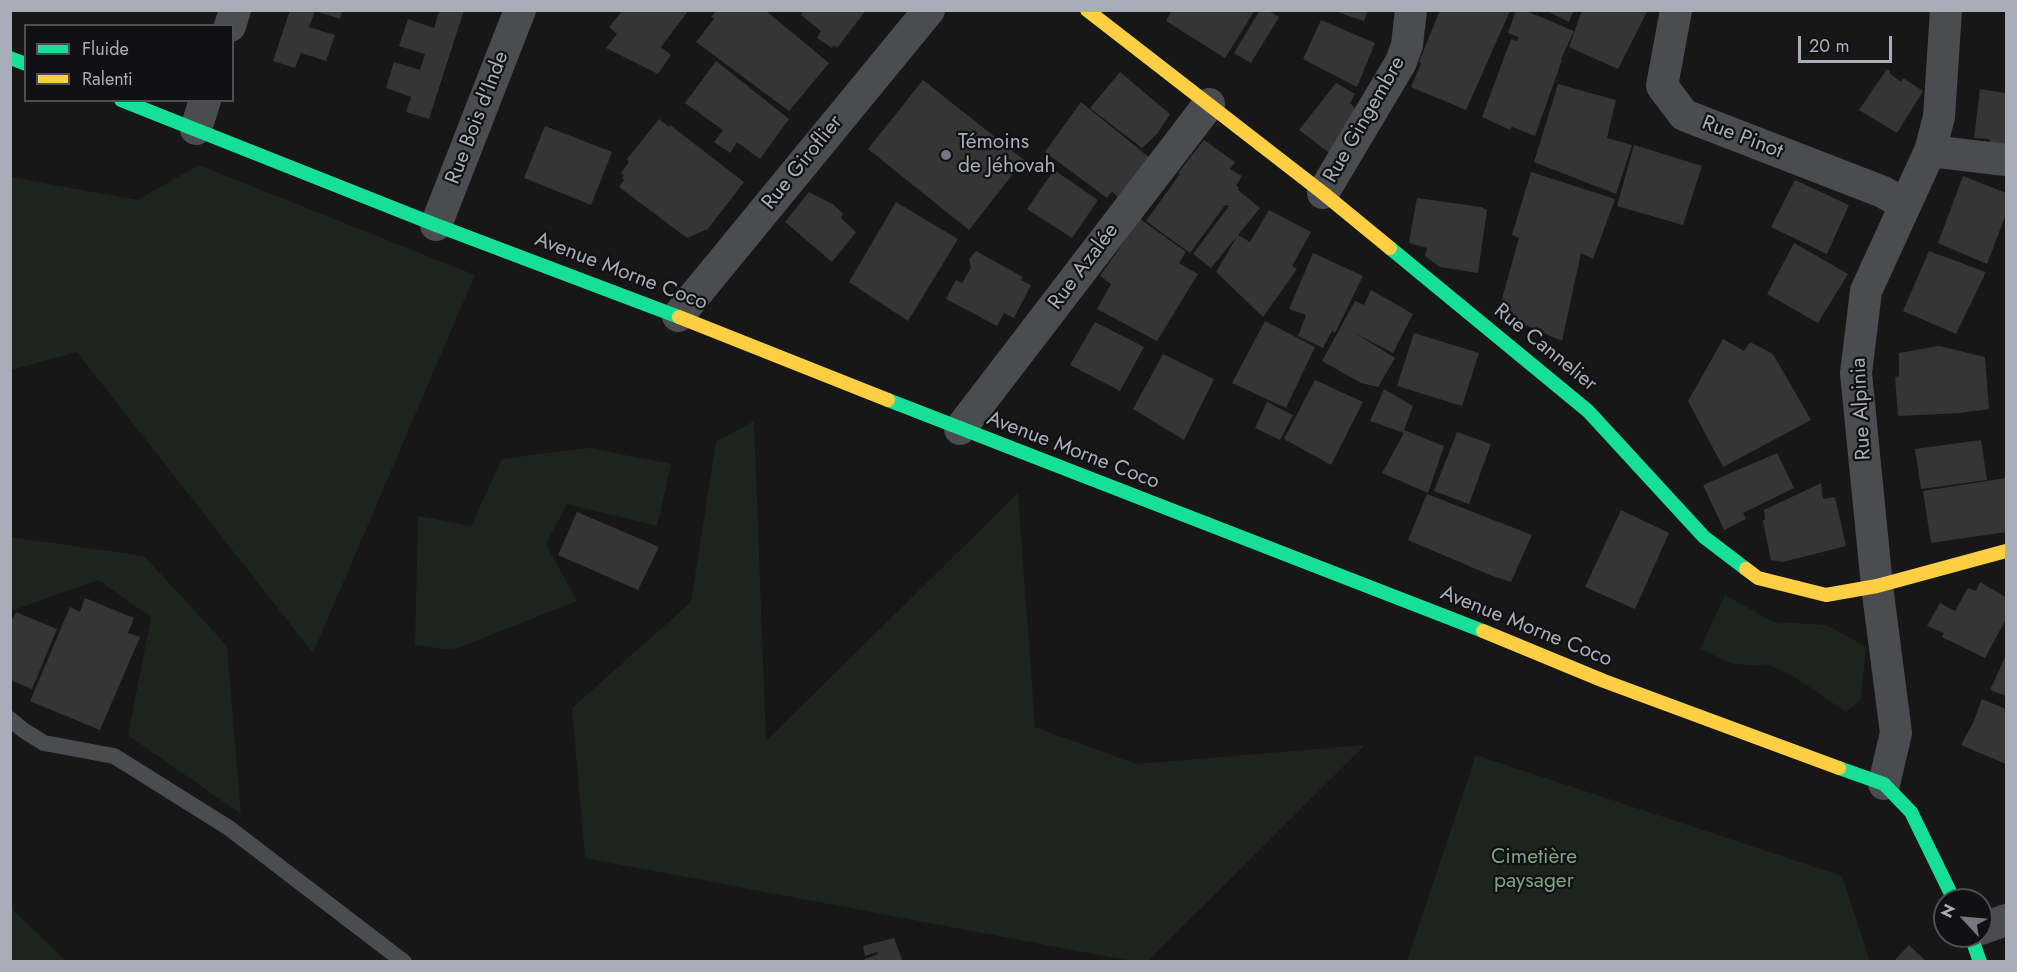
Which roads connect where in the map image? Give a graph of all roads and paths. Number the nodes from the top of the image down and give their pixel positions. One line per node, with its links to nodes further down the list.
1 (520, 10): 14 (street, Rue Bois d'Inde)
2 (929, 10): 15 (street, Rue Giroflier)
3 (1087, 10): 8 (street, Rue Cannelier)
4 (1411, 10): 12 (street, Rue Gingembre)
5 (1676, 10): 13 (street, Rue Pinot)
6 (1946, 10): 10 (street, Rue Alpinia)
7 (132, 102): 9 (street, Avenue Morne Coco)
8 (1209, 104): 12 (street, Rue Cannelier); 16 (street, Rue Azalée)
9 (200, 115): 14 (street, Avenue Morne Coco)
10 (1930, 151): 11 (street); 13 (street, Rue Alpinia)
11 (2007, 160)
12 (1323, 193): 18 (street, Rue Cannelier)
13 (1904, 204): 18 (street, Rue Alpinia)
14 (436, 225): 15 (street, Avenue Morne Coco)
15 (678, 316): 16 (street, Avenue Morne Coco)
16 (960, 429): 20 (street, Avenue Morne Coco)
17 (2007, 551): 18 (street, Rue Cannelier)
18 (1877, 586): 20 (street, Rue Alpinia)
19 (10, 719): 22 (lane)
20 (1884, 784): 21 (street, Avenue Morne Coco)
21 (1948, 888)
22 (404, 962)

